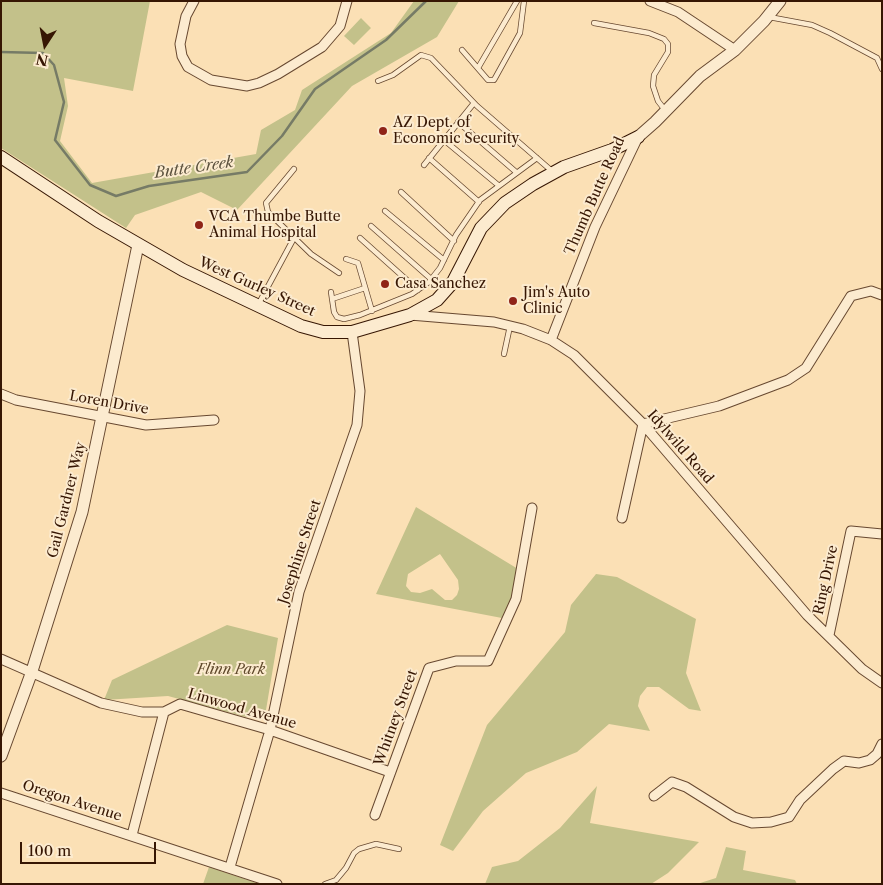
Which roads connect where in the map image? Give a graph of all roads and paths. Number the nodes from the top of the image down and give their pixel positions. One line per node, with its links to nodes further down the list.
1 (194, 1): 2 (street)
2 (347, 1)
3 (517, 1): 12 (lane)
4 (524, 1): 12 (lane)
5 (650, 1): 10 (street)
6 (780, 1): 7 (street, Thumb Butte Road)
7 (768, 17): 10 (street, Thumb Butte Road); 11 (lane)
8 (594, 23): 16 (lane)
9 (462, 50): 12 (lane)
10 (735, 50): 16 (street, Thumb Butte Road)
11 (879, 58): 13 (lane)
12 (478, 68)
13 (882, 69)
14 (378, 81): 15 (lane)
15 (474, 103): 17 (lane); 22 (lane)
16 (666, 111): 18 (street, Thumb Butte Road)
17 (458, 122): 19 (lane); 25 (lane)
18 (638, 136): 26 (main road, West Gurley Street); 50 (street, Thumb Butte Road)
19 (444, 140): 21 (lane); 27 (lane)
20 (1, 157): 35 (main road, West Gurley Street)
21 (429, 158): 23 (lane); 29 (lane)
22 (537, 158): 25 (lane); 26 (lane)
23 (424, 165)
24 (294, 169): 32 (lane)
25 (516, 172): 27 (lane)
26 (554, 173): 47 (main road, West Gurley Street)
27 (498, 185): 29 (lane)
28 (401, 192): 34 (lane)
29 (479, 202): 34 (lane)
30 (385, 211): 37 (lane)
31 (371, 226): 39 (lane)
32 (294, 238): 38 (lane); 45 (lane)
33 (360, 238): 41 (lane)
34 (454, 240): 37 (lane)
35 (138, 245): 45 (main road, West Gurley Street); 53 (street, Gail Gardner Way)
36 (346, 259): 40 (lane)
37 (444, 260): 39 (lane)
38 (340, 273)
39 (431, 279): 41 (lane)
40 (365, 288): 44 (lane); 46 (lane)
41 (418, 290): 46 (lane)
42 (331, 292): 44 (lane)
43 (882, 295): 55 (street)
44 (332, 299): 46 (lane)
45 (258, 305): 49 (main road, West Gurley Street)
46 (372, 311)
47 (410, 315): 48 (street, Idylwild Road); 49 (main road, West Gurley Street)
48 (510, 326): 50 (street, Idylwild Road); 51 (lane)
49 (352, 332): 64 (street, Josephine Street)
50 (551, 340): 55 (street, Idylwild Road)
51 (504, 354)
52 (1, 394): 53 (street, Loren Drive)
53 (102, 416): 54 (street, Loren Drive); 61 (street, Gail Gardner Way)
54 (214, 420)
55 (643, 424): 57 (street); 59 (street, Idylwild Road)
56 (532, 508): 67 (street, Whitney Street)
57 (622, 518)
58 (882, 534): 59 (street, Ring Drive)
59 (829, 636): 62 (street, Idylwild Road)
60 (1, 659): 61 (street, Linwood Avenue)
61 (31, 674): 63 (street, Linwood Avenue); 66 (street, Gail Gardner Way)
62 (882, 683)
63 (164, 712): 64 (street, Linwood Avenue); 71 (street)
64 (270, 730): 67 (street, Linwood Avenue); 73 (street, Josephine Street)
65 (882, 744): 69 (street)
66 (1, 756)
67 (390, 772): 70 (street, Whitney Street)
68 (1, 793): 71 (street, Oregon Avenue)
69 (654, 796)
70 (375, 814)
71 (132, 835): 73 (street, Oregon Avenue)
72 (399, 849): 75 (lane)
73 (230, 867): 74 (street, Oregon Avenue)
74 (277, 884)
75 (325, 884)

